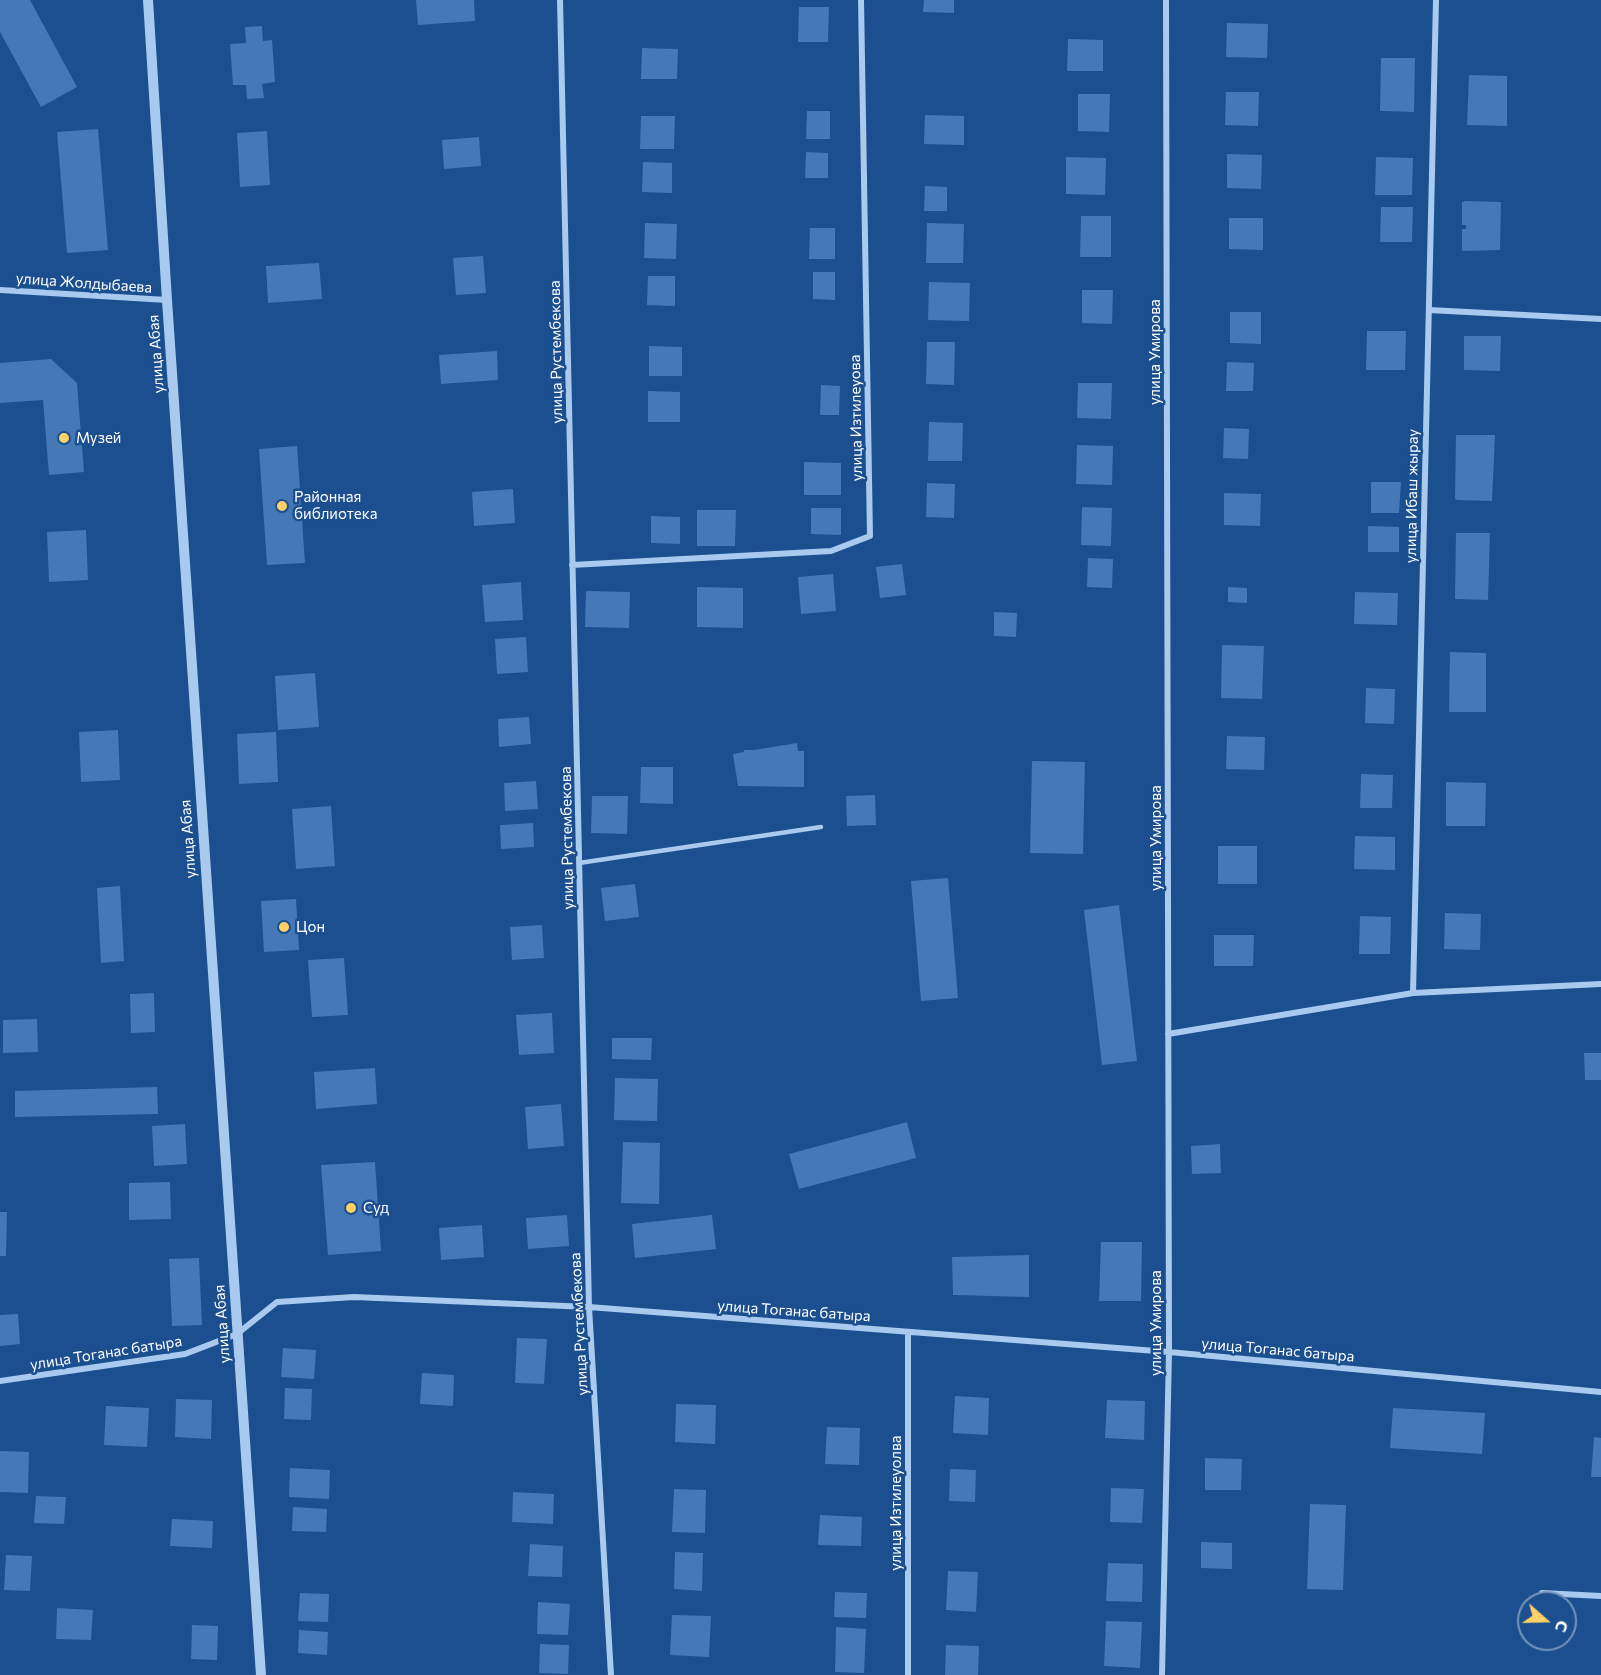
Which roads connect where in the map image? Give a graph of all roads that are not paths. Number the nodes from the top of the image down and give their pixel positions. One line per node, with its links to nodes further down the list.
1 (148, 0): 7 (street, улица Абая)
2 (560, 0): 10 (street, улица Рустембекова)
3 (861, 0): 10 (street, улица Изтилеуова)
4 (1166, 0): 15 (street, улица Умирова)
5 (1436, 0): 8 (street, улица Ибаш жырау)
6 (0, 290): 7 (street, улица Жолдыбаева)
7 (167, 300): 18 (street, улица Абая)
8 (1429, 310): 9 (street); 14 (street, улица Ибаш жырау)
9 (1601, 319)
10 (572, 564): 12 (street, улица Рустембекова)
11 (821, 827): 12 (lane)
12 (579, 863): 16 (street, улица Рустембекова)
13 (1601, 984): 14 (street)
14 (1413, 993): 15 (street)
15 (1168, 1034): 19 (street, улица Умирова)
16 (589, 1307): 17 (street, улица Тоганас батыра); 18 (street, улица Тоганас батыра); 25 (street, улица Рустембекова)
17 (908, 1332): 19 (street, улица Тоганас батыра); 26 (street, улица Изтилеуолва)
18 (237, 1334): 20 (street, улица Тоганас батыра); 24 (street, улица Абая)
19 (1169, 1352): 21 (street, улица Тоганас батыра); 27 (street, улица Умирова)
20 (0, 1381)
21 (1601, 1392)
22 (1577, 1595): 23 (street)
23 (1601, 1596)
24 (261, 1675)
25 (611, 1675)
26 (908, 1675)
27 (1162, 1675)

